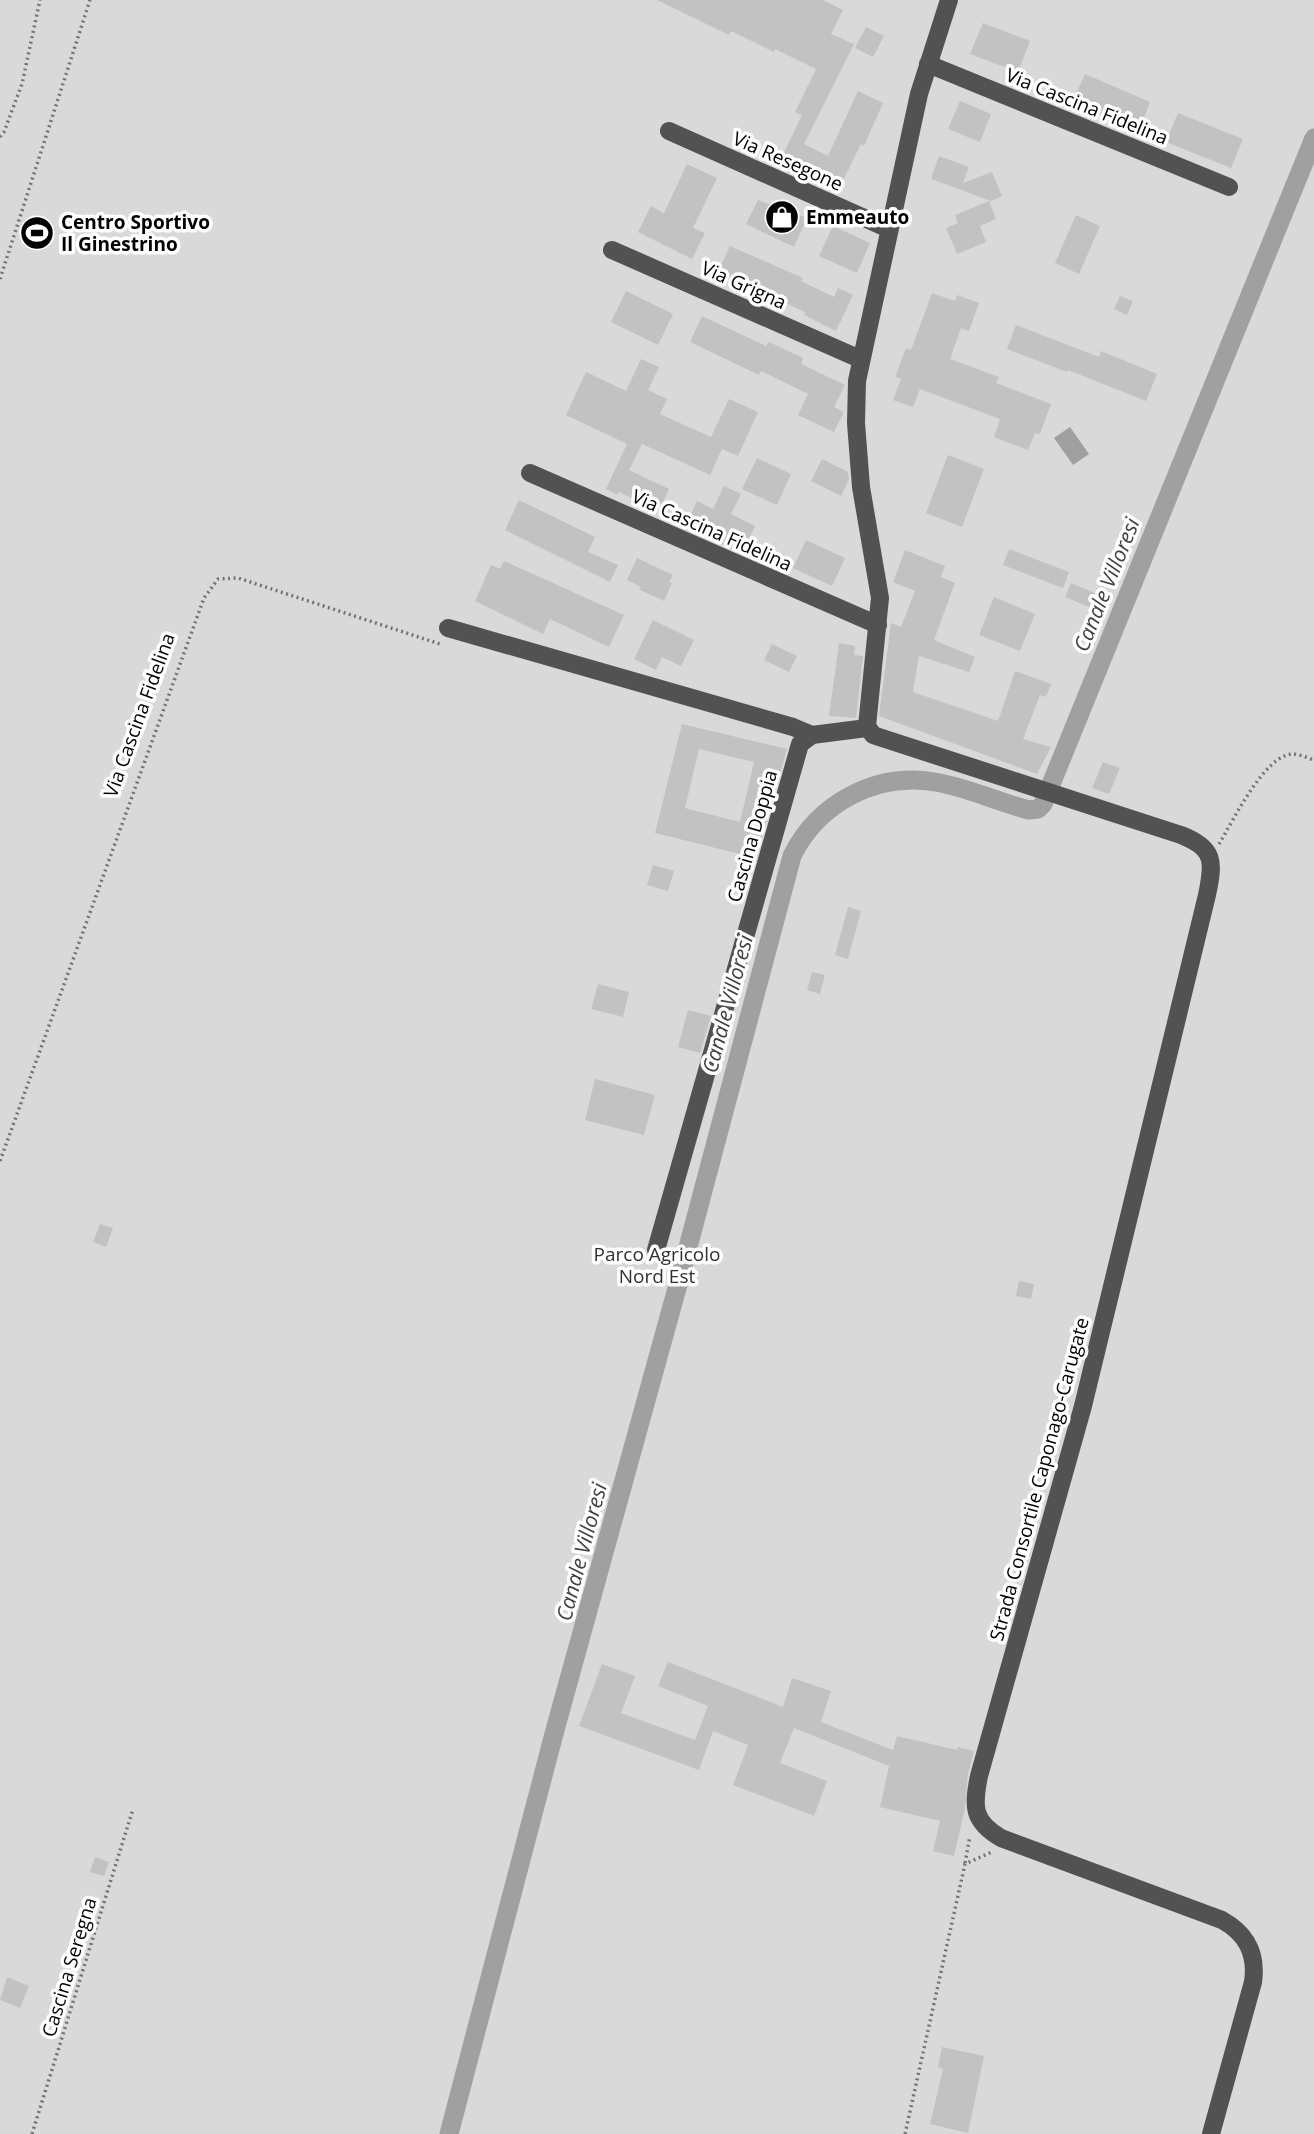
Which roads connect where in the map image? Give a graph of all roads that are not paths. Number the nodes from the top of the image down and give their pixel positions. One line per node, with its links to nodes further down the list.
1 (949, 0): 2 (street)
2 (928, 64): 4 (street, Via Cascina Fidelina); 5 (street)
3 (669, 131): 5 (street, Via Resegone)
4 (1229, 187)
5 (889, 229): 7 (street)
6 (612, 250): 7 (street, Via Grigna)
7 (860, 359): 9 (street)
8 (530, 473): 9 (street, Via Cascina Fidelina)
9 (878, 625): 11 (street)
10 (444, 636): 12 (street)
11 (867, 728): 12 (street); 14 (street, Strada Consortile Caponago-Carugate)
12 (812, 735): 13 (street, Cascina Doppia)
13 (656, 1250)
14 (1211, 2134)

